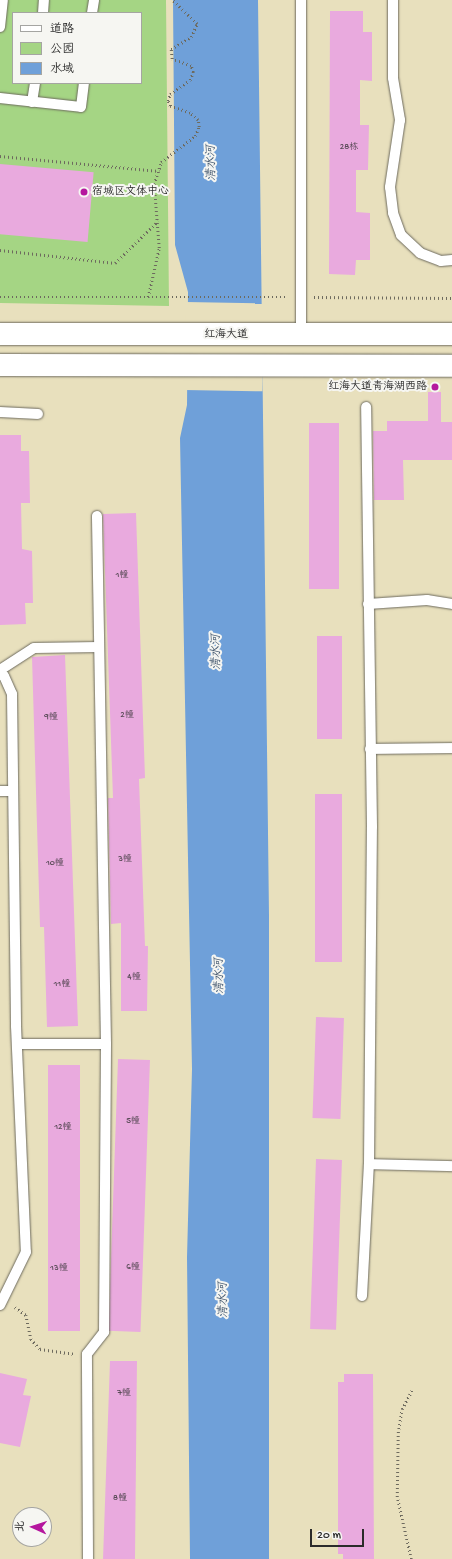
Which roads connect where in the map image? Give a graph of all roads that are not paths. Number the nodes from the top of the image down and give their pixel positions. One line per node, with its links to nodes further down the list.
1 (3, 0): 8 (lane)
2 (44, 0): 6 (lane)
3 (94, 0): 7 (lane)
4 (301, 0): 16 (lane)
5 (393, 0): 13 (lane)
6 (43, 12)
7 (92, 12)
8 (0, 27)
9 (35, 84): 12 (lane)
10 (84, 84): 12 (lane)
11 (0, 98): 12 (lane)
12 (32, 102)
13 (452, 260)
14 (0, 334): 16 (main road, 红海大道)
15 (452, 334): 16 (main road, 红海大道)
16 (301, 335)
17 (0, 365): 18 (main road)
18 (452, 366)
19 (366, 407): 23 (lane)
20 (0, 412): 21 (lane)
21 (38, 414)
22 (97, 516): 25 (lane)
23 (368, 604): 24 (lane); 29 (lane)
24 (452, 604)
25 (99, 647): 26 (lane); 33 (lane)
26 (0, 670)
27 (0, 674): 31 (lane)
28 (452, 748): 29 (lane)
29 (370, 749): 34 (lane)
30 (0, 791): 31 (lane)
31 (13, 791): 32 (lane)
32 (17, 1044): 33 (lane); 37 (lane)
33 (106, 1044): 38 (lane)
34 (369, 1164): 35 (lane); 36 (lane)
35 (452, 1166)
36 (362, 1296)
37 (0, 1305)
38 (88, 1559)

